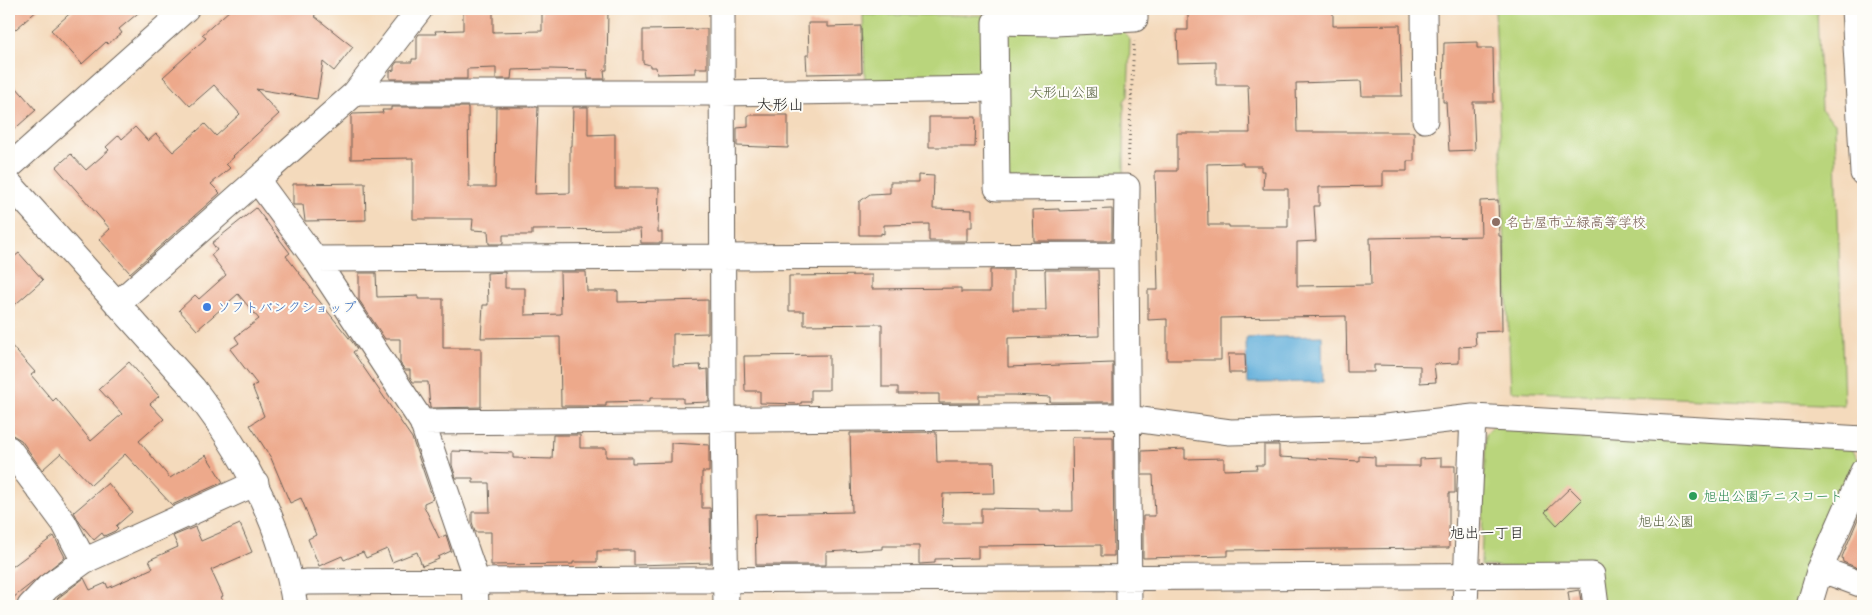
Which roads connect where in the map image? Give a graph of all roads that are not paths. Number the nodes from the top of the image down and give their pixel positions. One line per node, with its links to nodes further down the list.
1 (186, 9): 12 (street)
2 (420, 9): 9 (street)
3 (722, 9): 10 (street)
4 (1135, 9): 7 (street)
5 (1424, 9): 11 (street)
6 (1854, 9): 13 (street)
7 (1053, 16): 8 (street)
8 (995, 89): 10 (street); 16 (street)
9 (355, 93): 10 (street); 14 (street)
10 (722, 93): 17 (street)
11 (1424, 120)
12 (9, 166)
13 (1863, 174)
14 (257, 180): 18 (street); 19 (street)
15 (9, 183): 19 (street)
16 (1126, 255): 17 (street); 21 (street)
17 (724, 256): 18 (street); 22 (street)
18 (315, 259): 23 (street)
19 (117, 304): 27 (street)
20 (1473, 417): 21 (street); 24 (street); 31 (street)
21 (1128, 418): 22 (street); 30 (street)
22 (723, 420): 23 (street); 32 (street)
23 (422, 422): 33 (street)
24 (1863, 439)
25 (9, 449): 28 (street)
26 (1863, 472): 29 (street)
27 (256, 483): 28 (street); 35 (street)
28 (84, 561): 36 (street)
29 (1820, 569): 34 (street); 42 (street)
30 (1129, 576): 31 (street); 32 (street); 39 (street)
31 (1466, 576): 40 (street); 41 (street)
32 (725, 580): 33 (street); 38 (street)
33 (476, 581): 35 (street); 37 (street)
34 (1863, 585)
35 (293, 595)
36 (30, 606)
37 (476, 606)
38 (726, 606)
39 (1129, 606)
40 (1465, 606)
41 (1596, 606)
42 (1809, 606)

